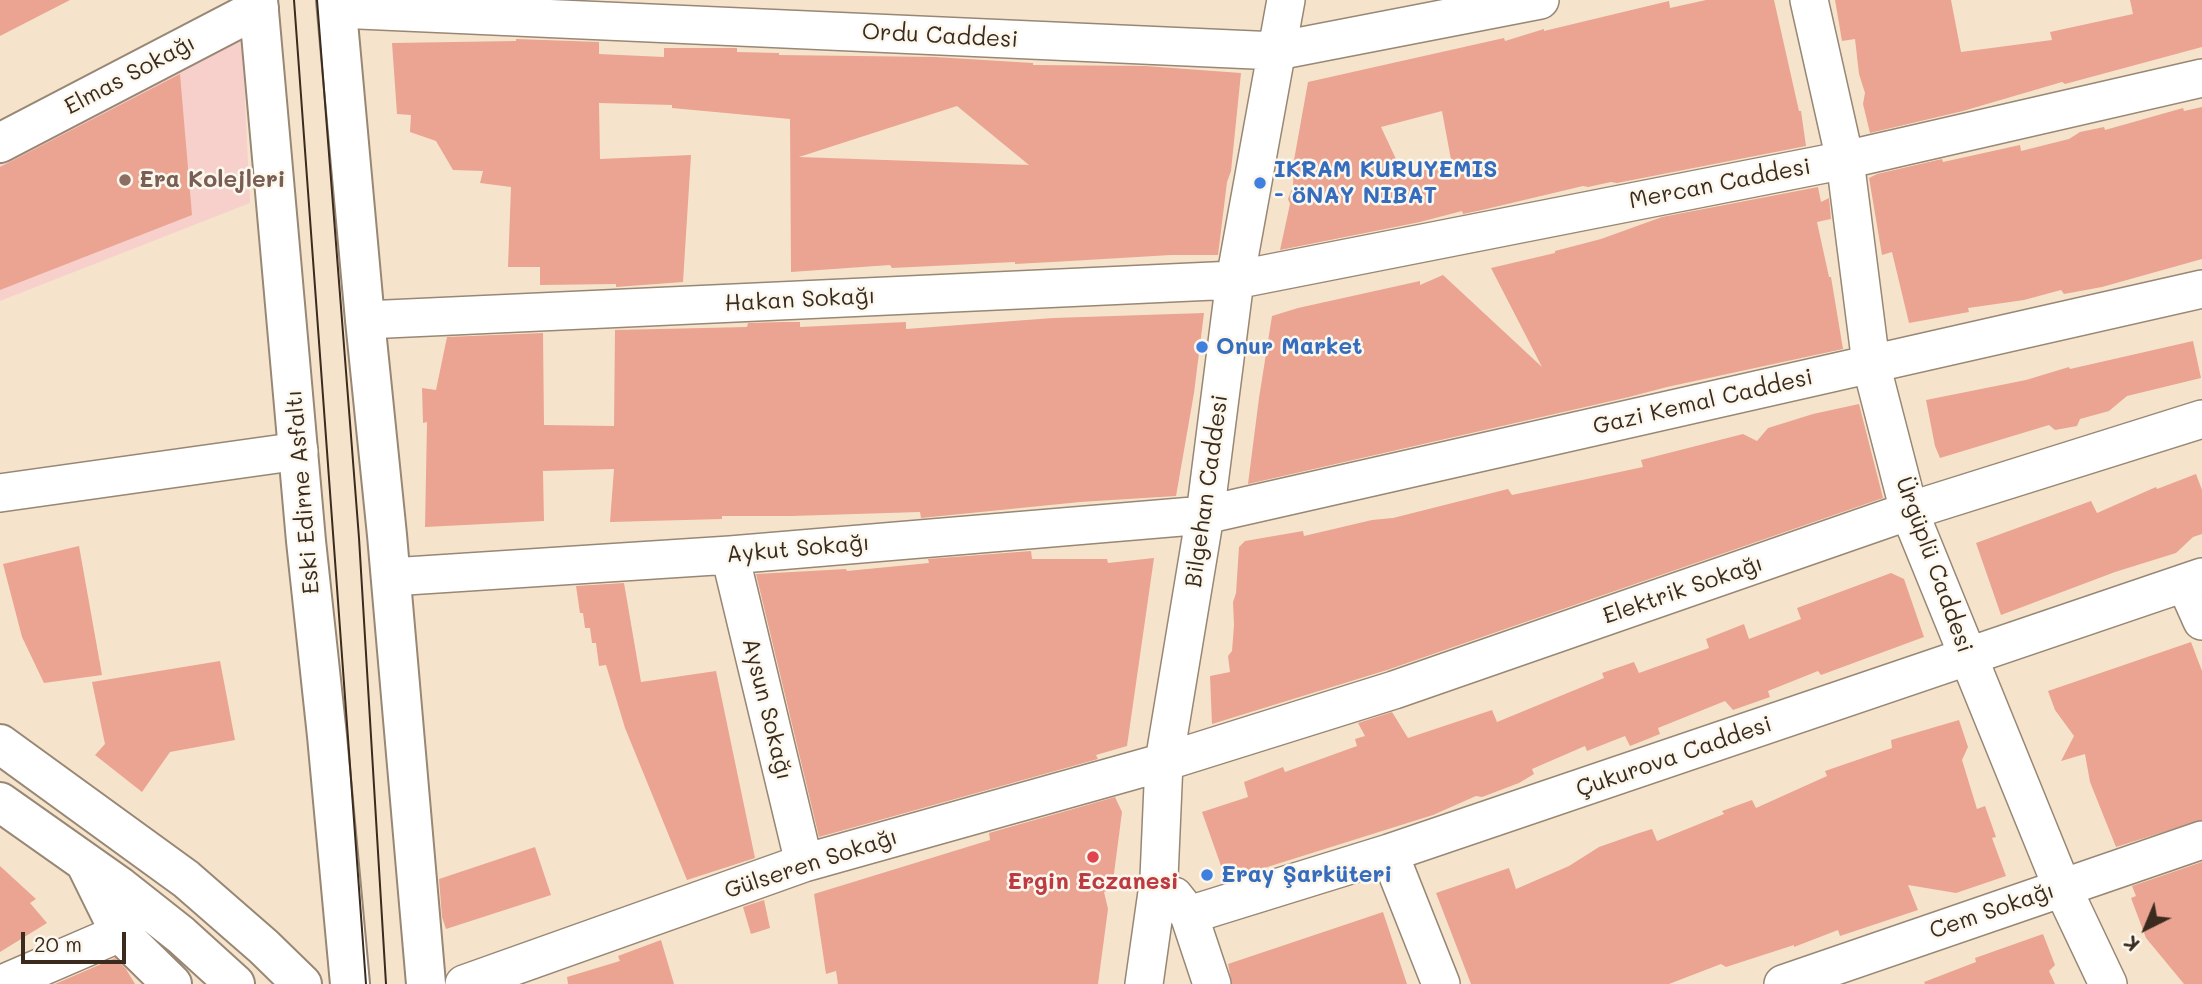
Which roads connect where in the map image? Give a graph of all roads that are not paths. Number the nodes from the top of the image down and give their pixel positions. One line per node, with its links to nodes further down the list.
1 (1286, 0): 6 (street, Bilgehan Caddesi)
2 (1540, 0): 6 (street, Ordu Caddesi)
3 (1809, 0): 9 (street, Ürgüplü Caddesi)
4 (259, 4): 8 (main road, Elmas Sokağı); 15 (main road, Eski Edirne Asfaltı)
5 (336, 4): 6 (street, Ordu Caddesi); 12 (main road)
6 (1277, 51): 10 (street, Bilgehan Caddesi)
7 (2202, 78): 9 (street, Mercan Caddesi)
8 (0, 143)
9 (1845, 160): 10 (street, Mercan Caddesi); 13 (street, Ürgüplü Caddesi)
10 (1236, 280): 12 (street, Hakan Sokağı); 18 (street, Bilgehan Caddesi)
11 (2202, 289): 13 (street, Gazi Kemal Caddesi)
12 (365, 320): 20 (main road)
13 (1871, 364): 17 (street, Ürgüplü Caddesi); 18 (street, Gazi Kemal Caddesi)
14 (2202, 419): 17 (street, Elektrik Sokağı)
15 (299, 451): 16 (street); 39 (main road, Eski Edirne Asfaltı)
16 (0, 493)
17 (1909, 511): 23 (street, Ürgüplü Caddesi); 25 (street, Elektrik Sokağı)
18 (1205, 515): 19 (street, Aykut Sokağı); 25 (street, Bilgehan Caddesi)
19 (730, 555): 20 (street, Aykut Sokağı); 29 (street, Aysun Sokağı)
20 (391, 577): 40 (main road)
21 (2194, 580): 22 (street); 23 (street, Çukurova Caddesi)
22 (2202, 621)
23 (1968, 658): 28 (street, Çukurova Caddesi); 32 (street, Ürgüplü Caddesi)
24 (0, 744): 38 (main road)
25 (1164, 762): 29 (street, Gülseren Sokağı); 31 (street, Bilgehan Caddesi)
26 (0, 802): 30 (main road)
27 (2202, 840): 32 (street, Cem Sokağı)
28 (1390, 853): 33 (street, Çukurova Caddesi); 44 (street)
29 (804, 863): 41 (street, Gülseren Sokağı)
30 (86, 864): 34 (main road); 37 (main road)
31 (1159, 878): 33 (street); 42 (street, Bilgehan Caddesi)
32 (2062, 887): 45 (street, Cem Sokağı); 46 (street, Ürgüplü Caddesi)
33 (1189, 915): 43 (street)
34 (120, 933): 35 (street); 36 (main road)
35 (2, 984)
36 (172, 984)
37 (235, 984)
38 (302, 984)
39 (350, 984)
40 (426, 984)
41 (464, 984)
42 (1144, 984)
43 (1212, 984)
44 (1441, 984)
45 (1783, 984)
46 (2108, 984)

